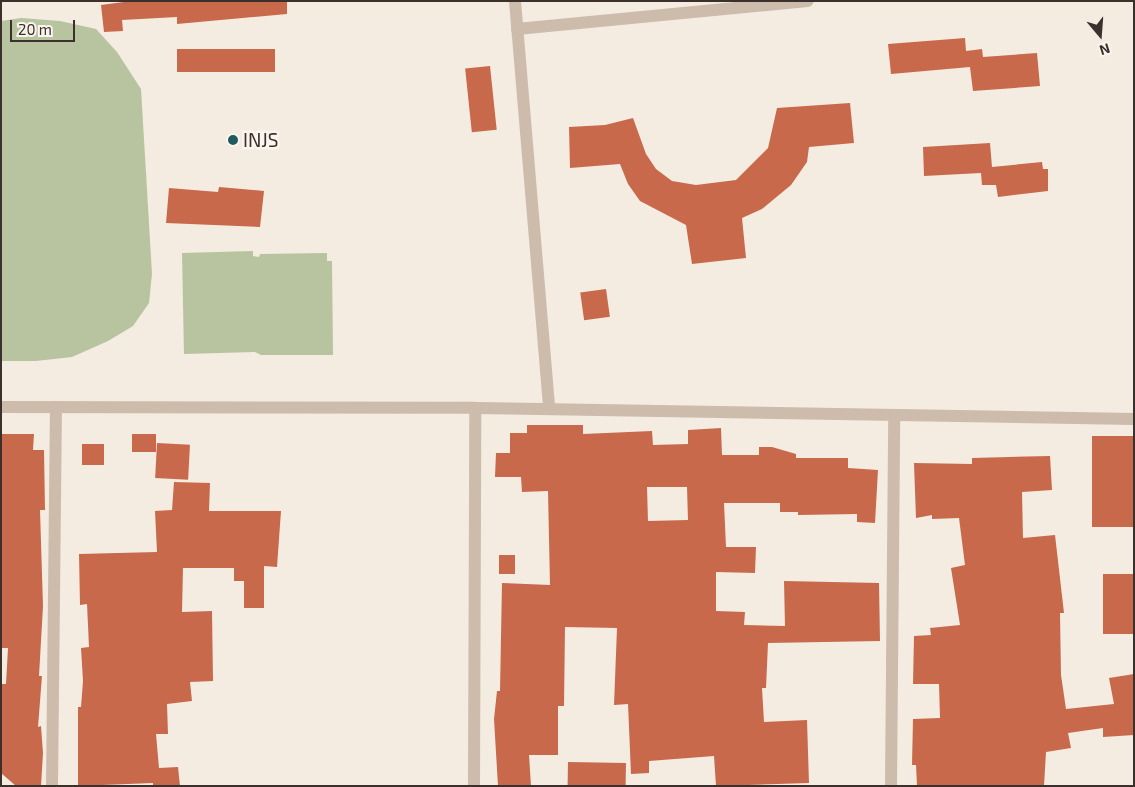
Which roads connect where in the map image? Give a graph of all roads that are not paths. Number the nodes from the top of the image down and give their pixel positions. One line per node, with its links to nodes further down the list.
1 (515, 1): 3 (street)
2 (808, 1): 3 (street)
3 (517, 29): 7 (street)
4 (1, 407): 5 (street)
5 (56, 407): 6 (street); 10 (street)
6 (475, 408): 7 (street); 11 (street)
7 (549, 409): 8 (street)
8 (894, 415): 9 (street); 12 (street)
9 (1134, 419)
10 (52, 786)
11 (474, 786)
12 (891, 786)

